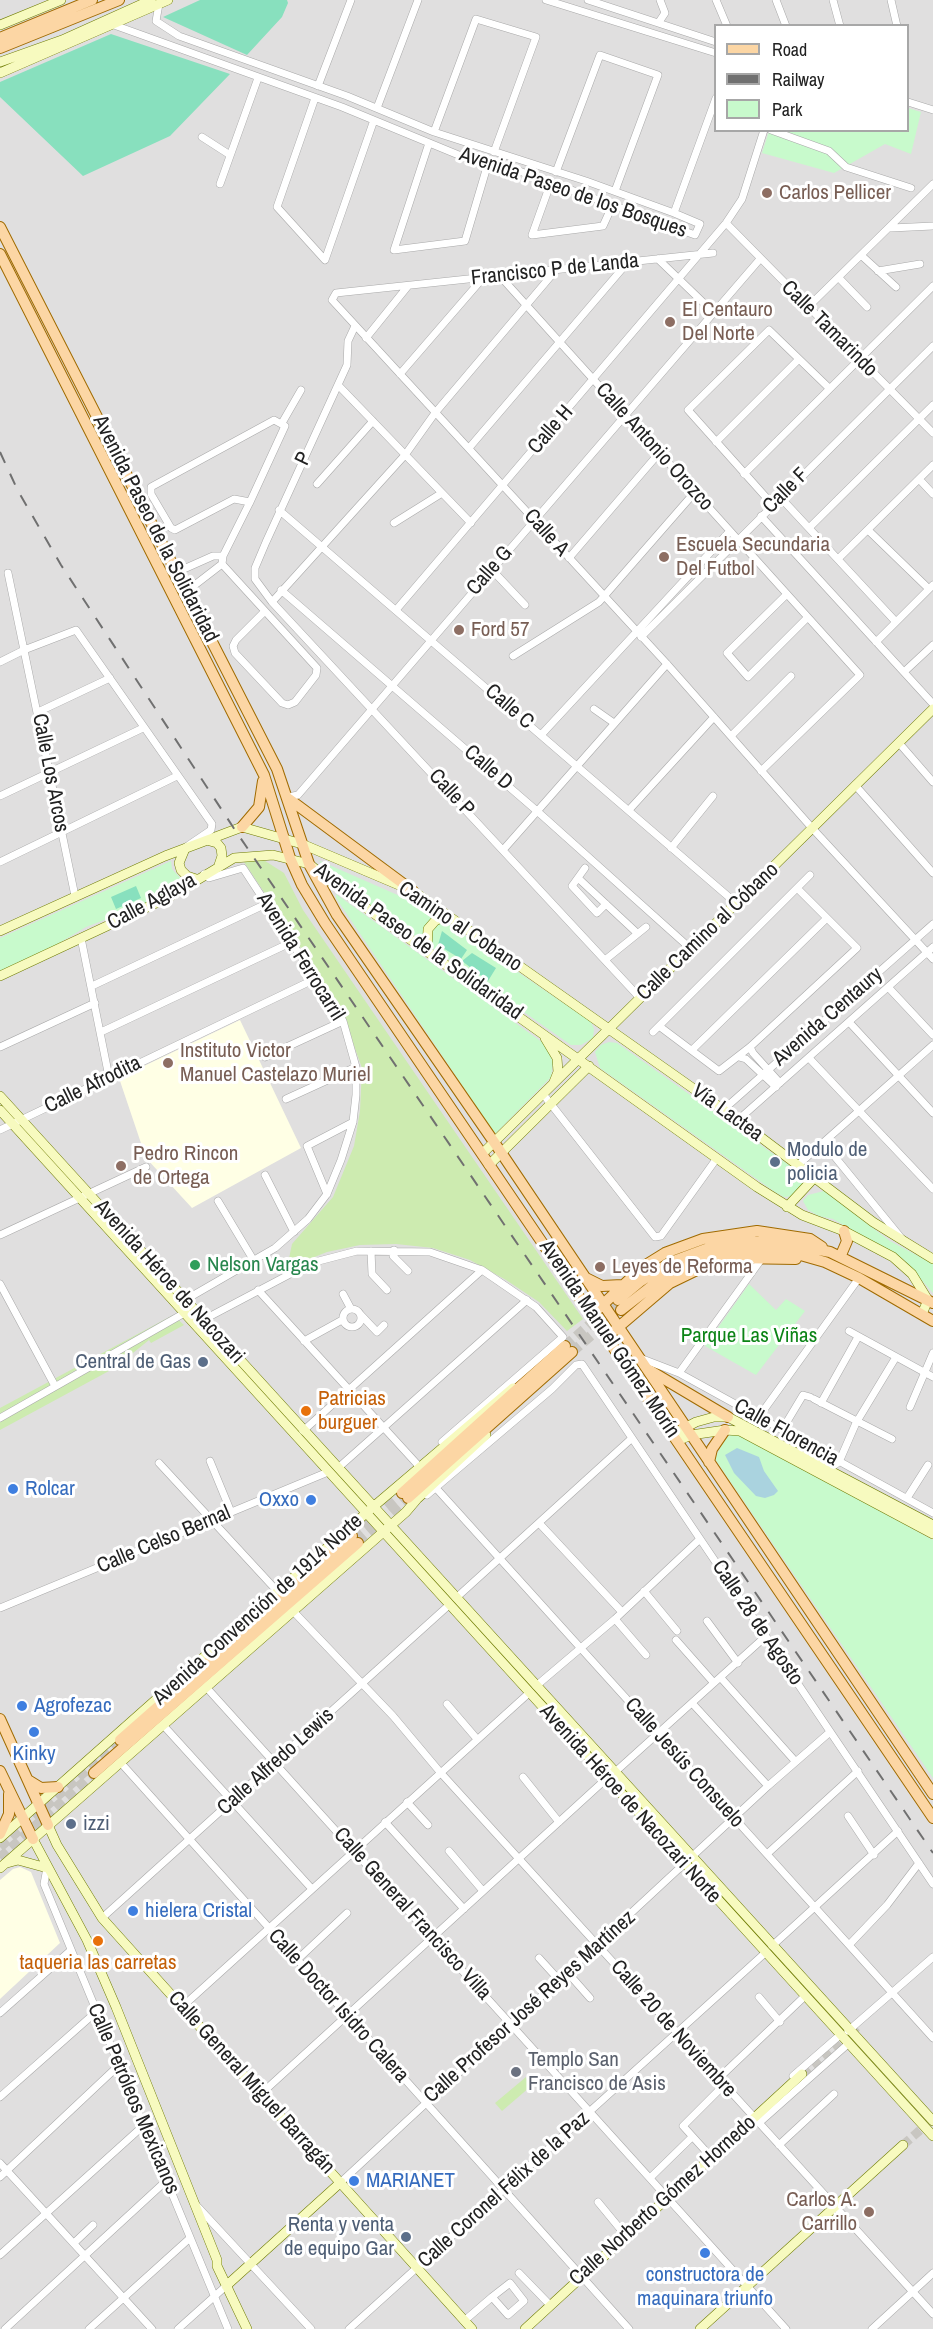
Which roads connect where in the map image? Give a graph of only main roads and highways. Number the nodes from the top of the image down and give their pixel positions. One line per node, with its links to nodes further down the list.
1 (62, 0): 5 (main road)
2 (119, 0): 4 (main road)
3 (159, 1): 8 (main road); 9 (main road)
4 (87, 5): 6 (main road); 7 (main road)
5 (0, 26)
6 (0, 38)
7 (0, 48)
8 (0, 62)
9 (0, 72)
10 (0, 227): 14 (main road, Avenida Paseo de la Solidaridad)
11 (0, 254): 13 (main road, Avenida Paseo de la Solidaridad)
12 (933, 709): 30 (main road, Calle Camino al Cóbano)
13 (264, 775): 15 (main road); 16 (main road, Avenida Paseo de la Solidaridad)
14 (289, 798): 18 (main road, Avenida Paseo de la Solidaridad); 24 (main road)
15 (242, 827): 16 (main road); 17 (main road, Calle Aglaya)
16 (284, 838): 18 (main road); 20 (main road, Avenida Paseo de la Solidaridad)
17 (210, 841): 19 (main road, Calle Aglaya); 22 (main road)
18 (302, 844): 21 (main road, Avenida Paseo de la Solidaridad); 24 (main road, Camino al Cobano)
19 (184, 851): 23 (main road); 26 (main road, Calle Aglaya)
20 (290, 858): 21 (main road, Calle Aglaya); 22 (main road, Calle Aglaya); 39 (main road, Avenida Manuel Gómez Morín)
21 (309, 864): 27 (main road, Avenida Paseo de la Solidaridad); 37 (main road, Avenida Manuel Gómez Morín)
22 (219, 865): 23 (main road, Calle Aglaya)
23 (200, 877): 28 (main road, Calle Aglaya)
24 (413, 891): 25 (main road, Camino al Cobano)
25 (447, 915): 27 (main road); 30 (main road, Camino al Cobano)
26 (0, 931)
27 (427, 951): 29 (main road, Avenida Paseo de la Solidaridad)
28 (0, 976)
29 (535, 1027): 31 (main road, Avenida Paseo de la Solidaridad); 33 (main road)
30 (608, 1029): 31 (main road, Calle Camino al Cóbano); 41 (main road, Vía Lactea)
31 (579, 1058): 32 (main road, Avenida Paseo de la Solidaridad); 33 (main road, Calle Camino al Cóbano)
32 (589, 1066): 38 (main road); 42 (main road, Avenida Paseo de la Solidaridad)
33 (552, 1085): 37 (main road, Calle Camino al Cóbano)
34 (0, 1096): 36 (main road, Avenida Héroe de Nacozari)
35 (0, 1110): 36 (main road, Avenida Héroe de Nacozari)
36 (16, 1122): 51 (main road, Avenida Héroe de Nacozari); 51 (main road, Avenida Héroe de Nacozari)
37 (494, 1142): 38 (main road, Avenida Manuel Gómez Morín); 39 (main road, Calle Camino al Cóbano)
38 (501, 1153): 40 (main road); 46 (main road, Avenida Manuel Gómez Morín)
39 (482, 1154): 40 (main road, Avenida Manuel Gómez Morín)
40 (489, 1165): 52 (main road, Avenida Manuel Gómez Morín)
41 (814, 1178): 42 (main road); 45 (main road, Vía Lactea)
42 (787, 1207): 43 (main road, Avenida Paseo de la Solidaridad)
43 (844, 1231): 44 (main road); 48 (main road, Avenida Paseo de la Solidaridad)
44 (832, 1256): 47 (main road); 48 (main road); 50 (main road); 53 (main road); 55 (main road)
45 (933, 1259)
46 (580, 1274): 47 (main road); 49 (main road, Avenida Manuel Gómez Morín)
47 (623, 1285): 49 (main road)
48 (930, 1301): 53 (main road)
49 (603, 1305): 52 (main road); 55 (main road, Avenida Manuel Gómez Morín)
50 (620, 1305)
51 (188, 1311): 65 (main road, Avenida Héroe de Nacozari); 65 (main road, Avenida Héroe de Nacozari)
52 (592, 1314): 56 (main road, Avenida Manuel Gómez Morín)
53 (922, 1314): 54 (main road)
54 (933, 1321)
55 (619, 1327): 56 (main road); 57 (main road, Avenida Manuel Gómez Morín)
56 (608, 1336): 63 (main road, Avenida Manuel Gómez Morín)
57 (645, 1368): 60 (main road); 62 (main road, Avenida Manuel Gómez Morín)
58 (518, 1386): 59 (main road, Avenida Convención de 1914 Norte); 59 (main road, Avenida Convención de 1914 Norte); 66 (main road, Avenida Convención de 1914 Norte)
59 (500, 1416): 68 (main road, Avenida Convención de 1914 Norte)
60 (728, 1417): 62 (main road); 67 (main road)
61 (725, 1430): 62 (main road); 64 (main road); 69 (main road)
62 (688, 1431): 63 (main road); 64 (main road, Avenida Manuel Gómez Morín)
63 (675, 1438): 70 (main road, Avenida Manuel Gómez Morín)
64 (709, 1462): 71 (main road, Avenida Manuel Gómez Morín)
65 (333, 1470): 66 (main road, Avenida Héroe de Nacozari Norte)
66 (370, 1510): 68 (main road, Avenida Héroe de Nacozari Norte); 78 (main road, Avenida Convención de 1914 Norte)
67 (933, 1525)
68 (387, 1529): 77 (main road, Avenida Héroe de Nacozari Norte); 82 (main road, Avenida Convención de 1914 Norte)
69 (933, 1534)
70 (802, 1626): 71 (main road); 84 (main road, Avenida Manuel Gómez Morín)
71 (842, 1660): 80 (main road, Avenida Manuel Gómez Morín)
72 (0, 1719): 76 (main road)
73 (120, 1740): 75 (main road, Avenida Convención de 1914 Norte)
74 (0, 1772): 79 (main road, Calle Petróleos Mexicanos)
75 (94, 1773)
76 (24, 1775): 78 (main road); 81 (main road)
77 (610, 1776): 91 (main road, Avenida Héroe de Nacozari Norte); 91 (main road, Avenida Héroe de Nacozari Norte)
78 (58, 1787): 81 (main road, Avenida Convención de 1914 Norte)
79 (9, 1791): 83 (main road, Calle Petróleos Mexicanos); 86 (main road)
80 (933, 1794)
81 (39, 1803): 83 (main road, Avenida Convención de 1914 Norte); 85 (main road)
82 (71, 1806): 85 (main road, Avenida Convención de 1914 Norte); 88 (main road)
83 (22, 1817): 86 (main road, Avenida Convención de 1914 Norte); 87 (main road, Calle Petróleos Mexicanos)
84 (933, 1818)
85 (48, 1825): 87 (main road, Avenida Convención de 1914 Norte); 88 (main road, Calle General Miguel Barragán)
86 (0, 1836)
87 (33, 1839): 89 (main road, Avenida Convención de 1914 Norte); 90 (main road, Calle Petróleos Mexicanos)
88 (57, 1845): 97 (main road, Calle General Miguel Barragán)
89 (2, 1866): 90 (main road)
90 (47, 1868): 98 (main road, Calle Petróleos Mexicanos)
91 (768, 1949): 92 (main road, Avenida Héroe de Nacozari Norte); 92 (main road, Avenida Héroe de Nacozari Norte)
92 (844, 2033): 94 (main road, Avenida Héroe de Nacozari Norte); 95 (main road, Avenida Héroe de Nacozari Norte)
93 (802, 2074): 101 (main road, Calle Norberto Gómez Hornedo)
94 (931, 2116)
95 (933, 2136)
96 (903, 2145): 102 (main road)
97 (340, 2182): 98 (main road, Calle Profesor José Reyes Martínez); 100 (main road, Calle General Miguel Barragán)
98 (228, 2284): 99 (main road, Calle Petróleos Mexicanos)
99 (247, 2329)
100 (472, 2329)
101 (525, 2329)
102 (700, 2329)

